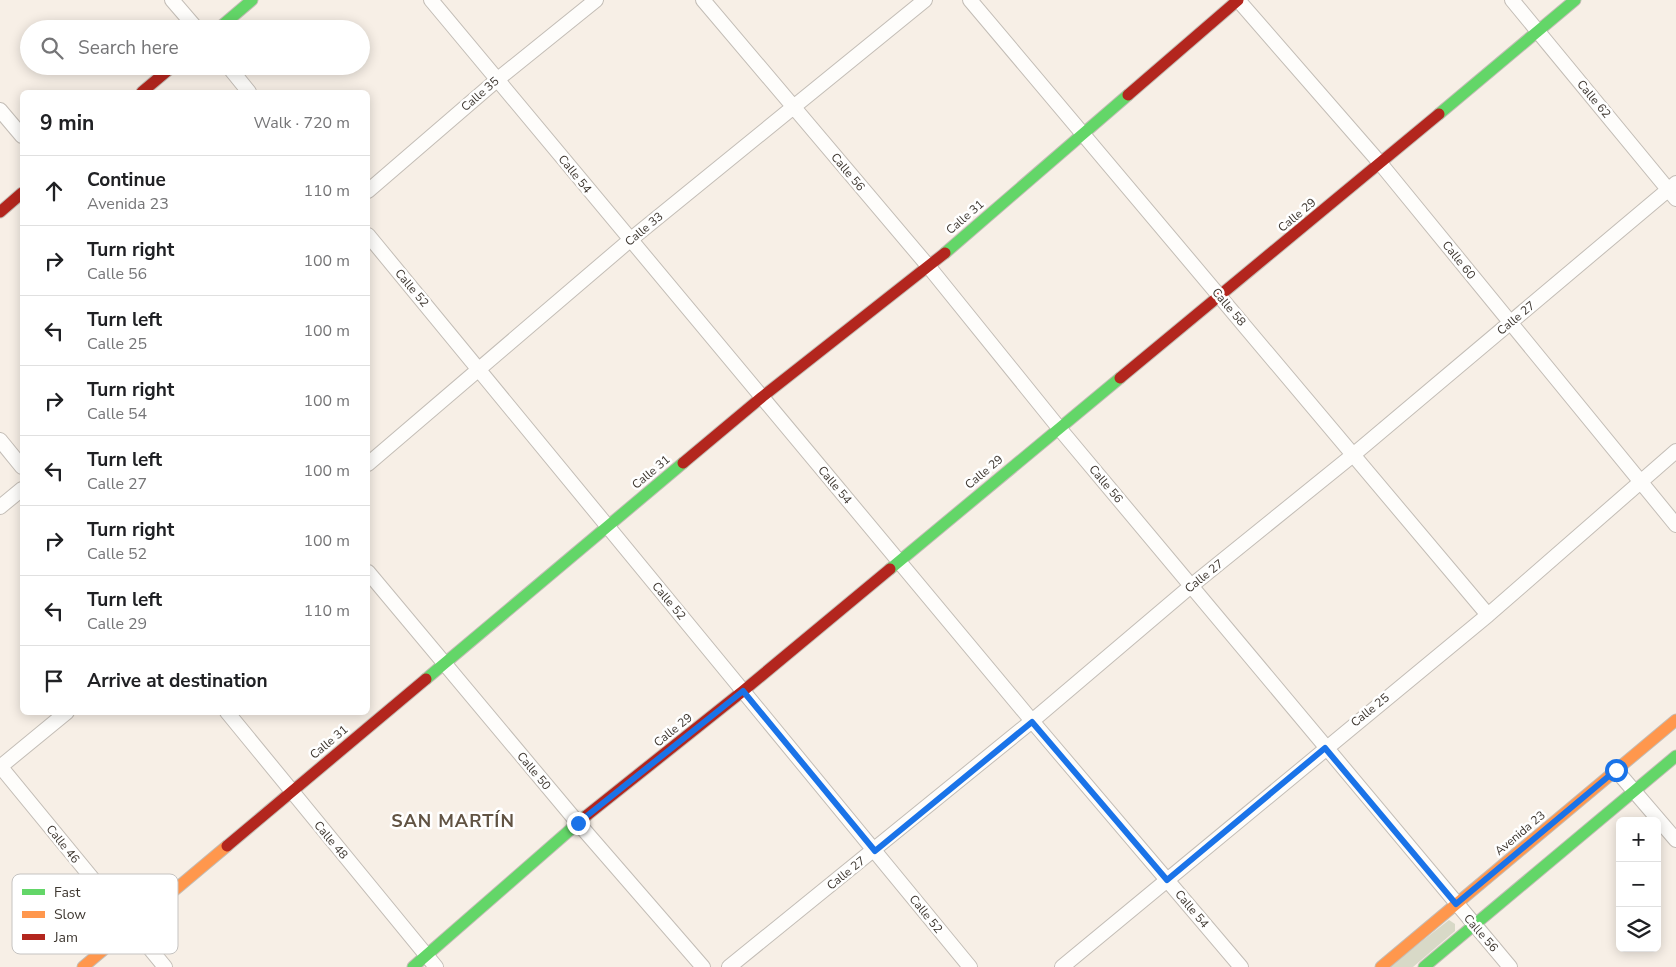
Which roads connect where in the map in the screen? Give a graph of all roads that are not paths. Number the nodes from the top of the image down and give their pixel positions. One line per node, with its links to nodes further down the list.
1 (172, 0): 11 (street)
2 (252, 0): 12 (street)
3 (431, 0): 16 (street, Calle 54)
4 (596, 0): 16 (street, Calle 35)
5 (703, 0): 19 (street, Calle 56)
6 (925, 0): 19 (street, Calle 33)
7 (970, 0): 21 (street, Calle 58)
8 (1238, 0): 21 (street, Calle 31); 23 (street, Calle 60)
9 (1512, 0): 13 (street, Calle 62)
10 (1575, 0): 13 (street, Calle 29)
11 (189, 20)
12 (229, 20)
13 (1538, 32): 23 (street, Calle 29); 25 (street, Calle 62)
14 (162, 75): 17 (street)
15 (235, 75): 18 (street)
16 (498, 79): 24 (street, Calle 35); 29 (street, Calle 54)
17 (144, 90)
18 (247, 90)
19 (792, 107): 29 (street, Calle 33); 30 (street, Calle 56)
20 (0, 110): 22 (street)
21 (1082, 133): 30 (street, Calle 31); 31 (street, Calle 58)
22 (20, 134)
23 (1380, 163): 31 (street, Calle 29); 32 (street, Calle 60)
24 (370, 189)
25 (1673, 190): 32 (street, Calle 27)
26 (20, 195): 27 (street)
27 (0, 212)
28 (370, 237): 33 (street, Calle 52)
29 (630, 240): 33 (street, Calle 33); 34 (street, Calle 54)
30 (929, 267): 34 (street, Calle 31); 35 (street, Calle 56)
31 (1221, 297): 35 (street, Calle 29); 38 (street, Calle 58)
32 (1510, 322): 38 (street, Calle 27); 41 (street, Calle 60)
33 (479, 368): 39 (street, Calle 33); 45 (street, Calle 52)
34 (762, 397): 45 (street, Calle 31); 46 (street, Calle 54)
35 (1059, 428): 46 (street, Calle 29); 48 (street, Calle 56)
36 (0, 440): 40 (street)
37 (1676, 451): 41 (street, Calle 25)
38 (1353, 455): 48 (street, Calle 27); 49 (street, Calle 58)
39 (370, 462)
40 (20, 465)
41 (1640, 481): 44 (street, Calle 60); 49 (street, Calle 25)
42 (20, 491): 43 (street)
43 (0, 507)
44 (1676, 525)
45 (607, 526): 50 (street, Calle 31); 51 (street, Calle 52)
46 (899, 561): 51 (street, Calle 29); 55 (street, Calle 54)
47 (370, 574): 50 (street, Calle 50)
48 (1191, 586): 55 (street, Calle 27); 56 (street, Calle 56)
49 (1488, 615): 56 (street, Calle 25)
50 (445, 664): 60 (street, Calle 31); 62 (street, Calle 50)
51 (743, 691): 62 (street, Calle 29); 64 (street, Calle 52)
52 (63, 715): 58 (street)
53 (229, 715): 60 (street, Calle 48)
54 (1676, 720): 59 (street, Avenida 23)
55 (1032, 722): 64 (street, Calle 27); 66 (street, Calle 54)
56 (1325, 748): 66 (street, Calle 25); 68 (street, Calle 56)
57 (1676, 756): 61 (street)
58 (0, 767): 65 (street, Calle 46)
59 (1616, 770): 61 (street); 68 (street, Avenida 23)
60 (291, 791): 67 (street, Calle 31); 72 (street, Calle 48)
61 (1634, 791): 63 (street); 69 (street)
62 (578, 823): 72 (street, Calle 29); 77 (street, Calle 50)
63 (1676, 840)
64 (875, 851): 78 (street, Calle 27); 79 (street, Calle 52)
65 (88, 874)
66 (1167, 880): 80 (street, Calle 25); 81 (street, Calle 54)
67 (178, 887)
68 (1456, 904): 69 (street, Calle 56); 82 (street, Avenida 23)
69 (1474, 925): 83 (street); 84 (street, Calle 56)
70 (99, 954): 73 (street, Calle 31)
71 (155, 954): 74 (street, Calle 46)
72 (427, 956): 75 (street, Calle 29); 76 (street, Calle 48)
73 (83, 967)
74 (166, 967)
75 (413, 967)
76 (436, 967)
77 (703, 967)
78 (730, 967)
79 (970, 967)
80 (1062, 967)
81 (1241, 967)
82 (1381, 967)
83 (1424, 967)
84 (1510, 967)

